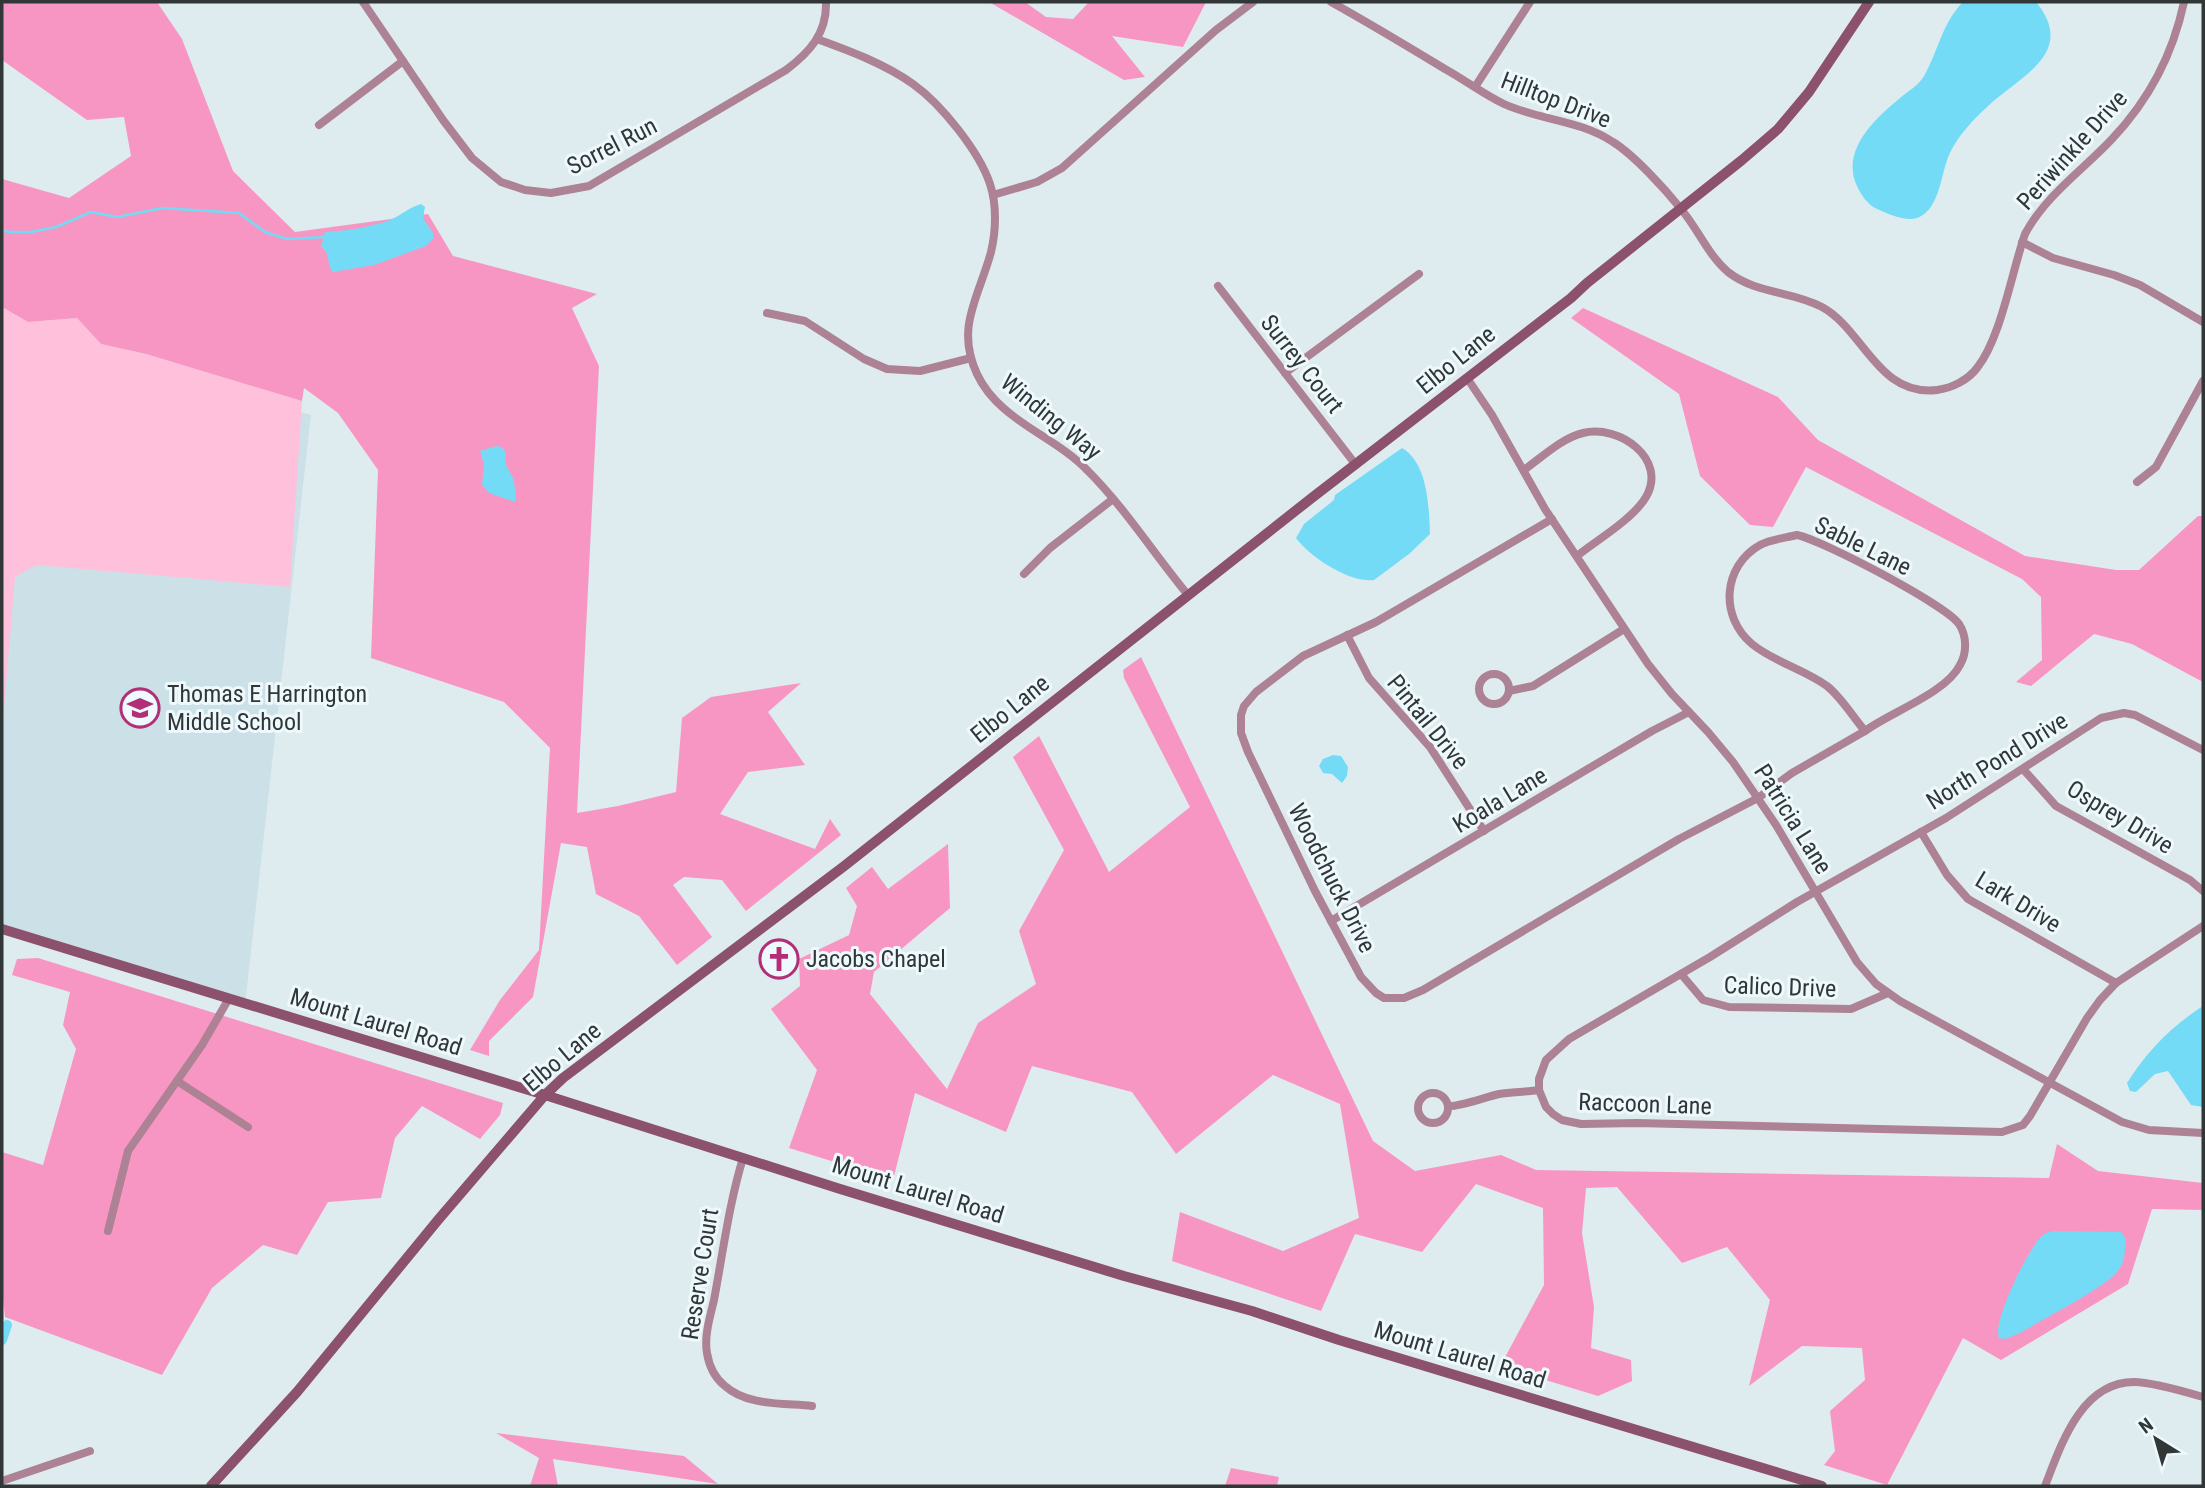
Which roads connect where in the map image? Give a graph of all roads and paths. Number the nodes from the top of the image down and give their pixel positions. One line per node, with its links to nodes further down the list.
1 (363, 2): 9 (street, Sorrel Run)
2 (826, 2): 8 (street, Sorrel Run)
3 (1253, 2): 12 (street)
4 (1331, 2): 10 (street, Hilltop Drive)
5 (1530, 2): 10 (street)
6 (1869, 2): 13 (street, Elbo Lane)
7 (2184, 2): 14 (street, Periwinkle Drive)
8 (817, 39): 9 (street, Sorrel Run); 12 (street, Winding Way)
9 (403, 61): 11 (street)
10 (1475, 87): 13 (street, Hilltop Drive)
11 (319, 125)
12 (993, 195): 19 (street, Winding Way)
13 (1681, 209): 14 (street, Periwinkle Drive); 21 (street, Elbo Lane)
14 (2022, 242): 18 (street)
15 (1419, 274): 20 (street)
16 (1217, 286): 20 (street, Surrey Court)
17 (767, 313): 19 (street)
18 (2203, 322)
19 (971, 358): 26 (street, Winding Way)
20 (1285, 373): 23 (street, Surrey Court)
21 (1466, 378): 23 (street, Elbo Lane); 24 (street, Patricia Lane)
22 (2203, 381): 25 (street)
23 (1356, 464): 30 (street, Elbo Lane)
24 (1524, 470): 27 (street, Patricia Lane); 28 (street)
25 (2137, 482)
26 (1113, 499): 29 (street); 30 (street, Winding Way)
27 (1552, 519): 28 (street, Patricia Lane); 32 (street, Woodchuck Drive)
28 (1577, 556): 31 (street, Patricia Lane)
29 (1024, 574)
30 (1188, 595): 53 (street, Elbo Lane)
31 (1624, 629): 33 (street); 34 (street, Patricia Lane)
32 (1347, 635): 39 (street, Pintail Drive); 43 (street, Woodchuck Drive)
33 (1509, 691)
34 (1689, 712): 38 (street, Patricia Lane); 39 (street, Koala Lane)
35 (1865, 731): 35 (street, Sable Lane); 38 (street, Sable Lane)
36 (2203, 750): 37 (street, North Pond Drive)
37 (2023, 769): 40 (street, North Pond Drive); 41 (street, Osprey Drive)
38 (1758, 798): 42 (street, Patricia Lane); 43 (street, Woodchuck Drive)
39 (1484, 831): 43 (street, Koala Lane)
40 (1921, 832): 42 (street, North Pond Drive); 47 (street, Lark Drive)
41 (2203, 891)
42 (1816, 892): 46 (street); 48 (street, Patricia Lane)
43 (1331, 921)
44 (2203, 926): 47 (street)
45 (2, 929): 49 (street, Mount Laurel Road)
46 (1681, 974): 48 (street, Calico Drive); 52 (street)
47 (2116, 983): 51 (street)
48 (1888, 993): 51 (street, Patricia Lane)
49 (228, 1000): 50 (street); 53 (street, Mount Laurel Road)
50 (177, 1081): 55 (street); 58 (street)
51 (2050, 1083): 52 (street, Raccoon Lane); 56 (street, Patricia Lane)
52 (1539, 1090): 54 (street)
53 (545, 1095): 57 (street, Mount Laurel Road); 63 (street, Elbo Lane)
54 (1448, 1106)
55 (248, 1127)
56 (2203, 1133)
57 (743, 1158): 60 (street, Reserve Court); 64 (street, Mount Laurel Road)
58 (108, 1231)
59 (2203, 1397): 65 (street)
60 (812, 1406)
61 (90, 1451): 62 (street)
62 (2, 1481)
63 (211, 1486)
64 (1822, 1486)
65 (2045, 1486)

